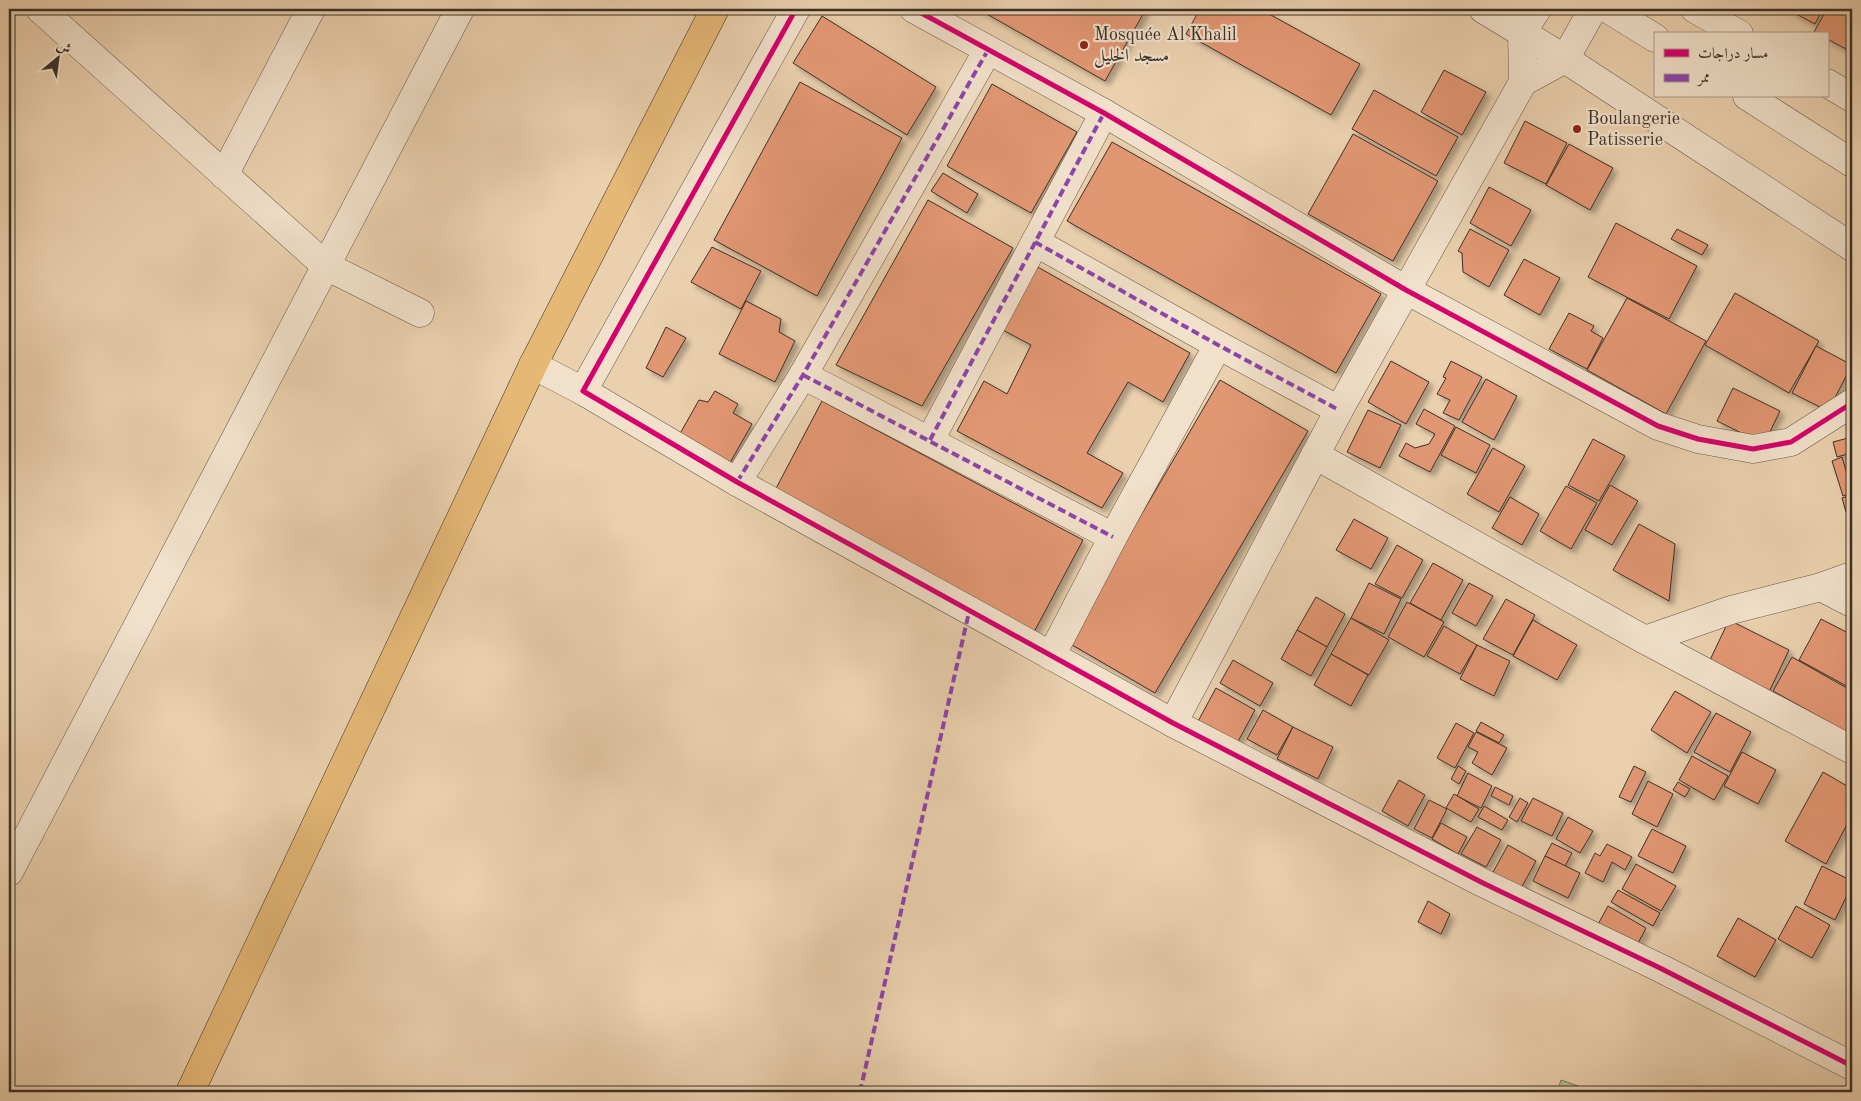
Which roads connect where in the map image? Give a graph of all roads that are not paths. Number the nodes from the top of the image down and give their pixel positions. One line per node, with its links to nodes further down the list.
1 (40, 9): 23 (street)
2 (311, 9): 23 (street)
3 (460, 9): 26 (street)
4 (715, 9): 30 (main road)
5 (796, 9): 32 (street)
6 (914, 9): 15 (street)
7 (1483, 9): 12 (street)
8 (1537, 9): 12 (street)
9 (1594, 9): 16 (street)
10 (1608, 9): 14 (street)
11 (1695, 9): 13 (street)
12 (1522, 32): 16 (street); 17 (street)
13 (1736, 32)
14 (1654, 37)
15 (988, 50): 21 (street); 31 (street)
16 (1565, 59): 17 (street); 25 (street)
17 (1523, 82): 27 (street)
18 (1828, 84): 20 (street)
19 (1750, 98): 22 (street)
20 (1852, 98)
21 (1104, 113): 24 (street); 27 (street)
22 (1852, 163)
23 (224, 175): 26 (street)
24 (1035, 242): 29 (street); 35 (street)
25 (1852, 247)
26 (326, 266): 28 (street); 46 (street)
27 (1406, 290): 33 (street); 34 (street)
28 (420, 313)
29 (1218, 345): 34 (street); 38 (street)
30 (533, 365): 32 (street); 48 (main road)
31 (804, 375): 35 (street); 37 (street)
32 (583, 391): 37 (street)
33 (1852, 403)
34 (1339, 410): 36 (street)
35 (930, 440): 38 (street)
36 (1315, 455): 42 (street); 44 (street)
37 (737, 482): 43 (street)
38 (1113, 537): 43 (street)
39 (1852, 576): 40 (street)
40 (1821, 587): 41 (street); 42 (street)
41 (1852, 604)
42 (1645, 640): 45 (street)
43 (1050, 656): 44 (street)
44 (1173, 723): 47 (street)
45 (1852, 750)
46 (9, 872)
47 (1852, 1066)
48 (190, 1092)

